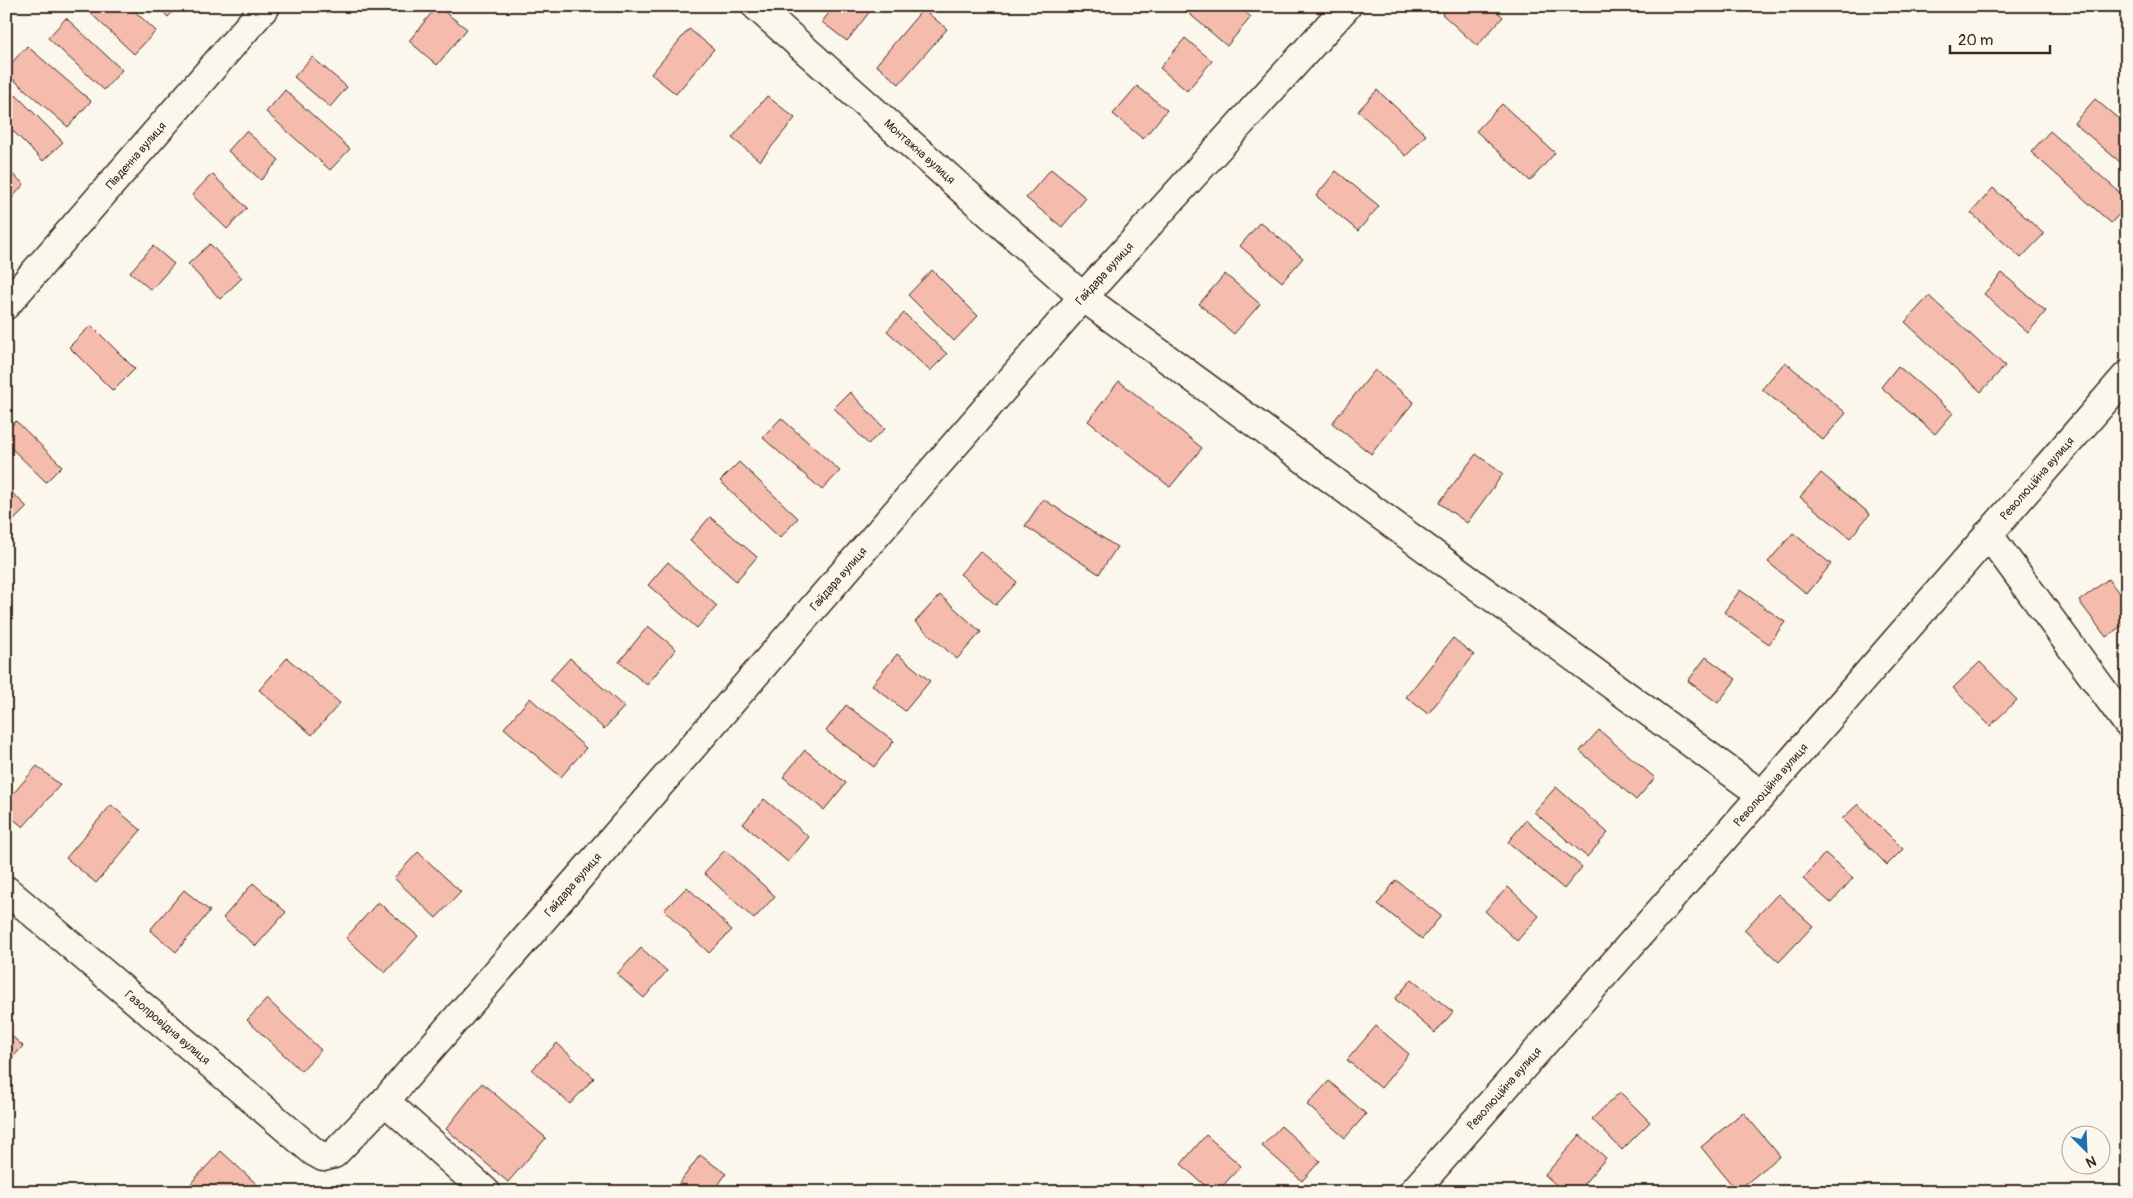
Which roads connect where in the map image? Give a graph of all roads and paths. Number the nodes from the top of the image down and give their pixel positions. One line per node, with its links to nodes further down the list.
1 (266, 6): 5 (street, Південна вулиця)
2 (756, 6): 4 (street, Монтажна вулиця)
3 (1347, 6): 4 (street, Гайдара вулиця)
4 (1083, 297): 9 (street, Монтажна вулиця); 11 (street, Гайдара вулиця)
5 (6, 305)
6 (2127, 374): 7 (street, Революційна вулиця)
7 (1988, 534): 8 (street); 9 (street, Революційна вулиця)
8 (2127, 723)
9 (1762, 795): 14 (street, Революційна вулиця)
10 (6, 890): 12 (street, Газопровідна вулиця)
11 (385, 1101): 12 (street, Гайдара вулиця); 13 (street)
12 (334, 1154)
13 (486, 1192)
14 (1413, 1192)

